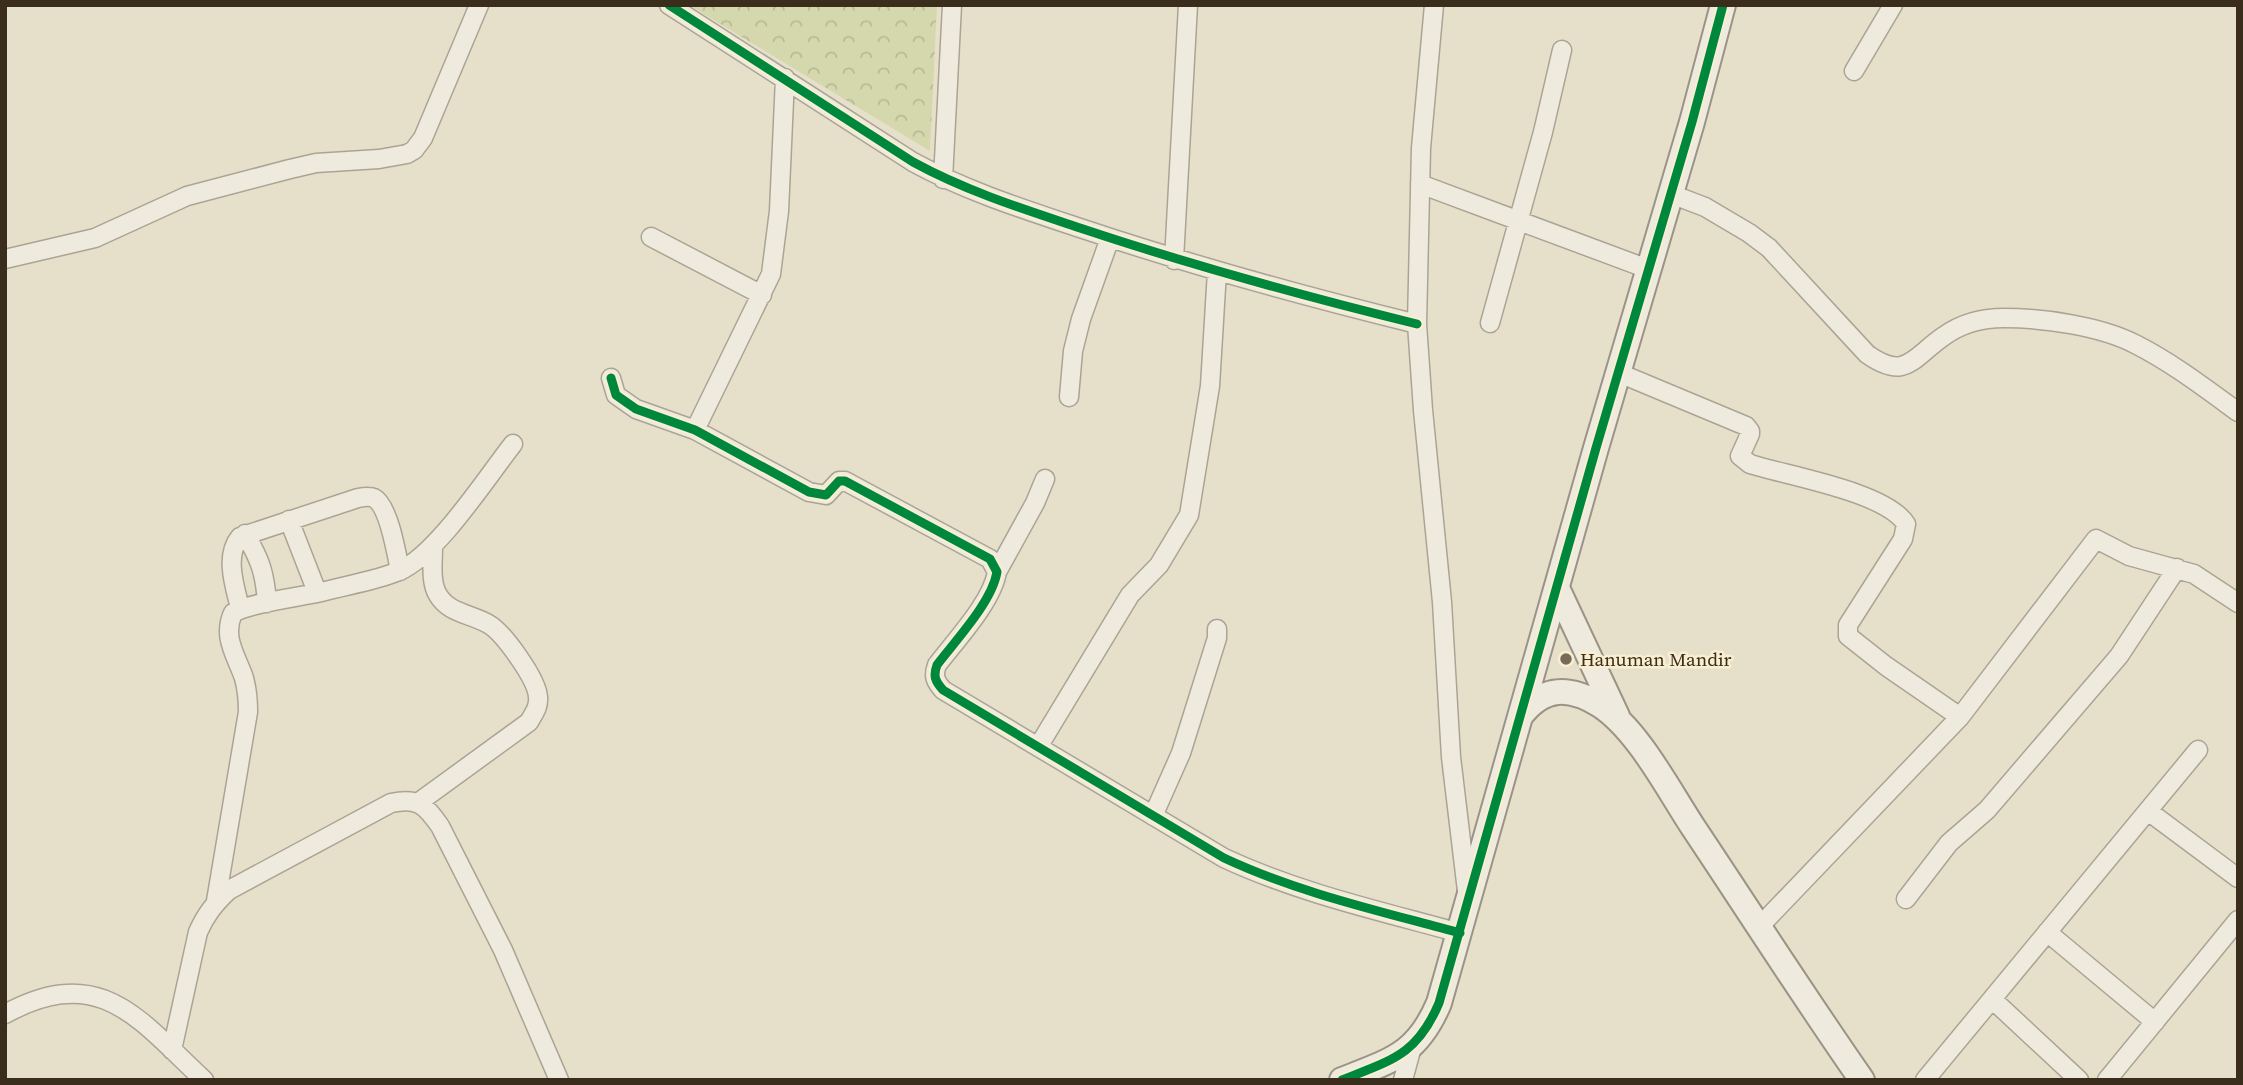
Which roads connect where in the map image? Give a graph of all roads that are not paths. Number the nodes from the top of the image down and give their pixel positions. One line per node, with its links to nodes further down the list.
1 (479, 5): 17 (street)
2 (669, 5): 10 (street)
3 (952, 5): 11 (street)
4 (1188, 5): 18 (street)
5 (1434, 5): 12 (street)
6 (1723, 5): 13 (street)
7 (1893, 5): 9 (street)
8 (1562, 50): 14 (street)
9 (1854, 71)
10 (785, 78): 11 (street); 21 (street)
11 (943, 179): 16 (street)
12 (1420, 184): 14 (street); 23 (street)
13 (1671, 194): 19 (street); 27 (street)
14 (1516, 222): 19 (street); 22 (street)
15 (651, 237): 21 (street)
16 (1110, 238): 18 (street); 26 (street)
17 (5, 259)
18 (1174, 260): 20 (street)
19 (1648, 269): 24 (street)
20 (1217, 271): 23 (street); 46 (street)
21 (762, 295): 28 (street)
22 (1490, 323)
23 (1417, 324): 54 (street)
24 (1619, 373): 37 (street); 44 (street)
25 (611, 378): 28 (street)
26 (1069, 397)
27 (2238, 412)
28 (695, 429): 36 (street)
29 (513, 444): 33 (street)
30 (1045, 479): 36 (street)
31 (289, 520): 32 (street); 35 (street); 38 (street)
32 (245, 534): 39 (street); 41 (street)
33 (433, 547): 35 (street); 48 (street)
34 (2176, 568): 40 (street); 44 (street); 52 (street)
35 (400, 571): 38 (street)
36 (997, 572): 46 (street)
37 (1557, 588): 43 (street); 45 (street)
38 (317, 593): 39 (street)
39 (267, 603): 41 (street)
40 (2238, 603)
41 (240, 608): 53 (street)
42 (1217, 629): 50 (street)
43 (1520, 716): 45 (street); 54 (street)
44 (1960, 717): 56 (street)
45 (1621, 723): 56 (street)
46 (1038, 747): 50 (street)
47 (2199, 750): 49 (street)
48 (419, 803): 53 (street); 66 (street)
49 (2148, 811): 51 (street); 57 (street)
50 (1153, 816): 58 (street)
51 (2238, 878)
52 (1906, 899)
53 (216, 901): 63 (street)
54 (1468, 904): 58 (street)
55 (2238, 920): 61 (street)
56 (1759, 927): 69 (street)
57 (2048, 932): 59 (street); 61 (street)
58 (1460, 933): 62 (street)
59 (1992, 999): 70 (street); 71 (street)
60 (5, 1014): 63 (street)
61 (2155, 1022): 72 (street)
62 (1412, 1047): 67 (street); 68 (street)
63 (172, 1050): 64 (street)
64 (188, 1073): 65 (street)
65 (204, 1080)
66 (559, 1080)
67 (1342, 1080)
68 (1403, 1080)
69 (1862, 1080)
70 (1925, 1080)
71 (2079, 1080)
72 (2107, 1080)

